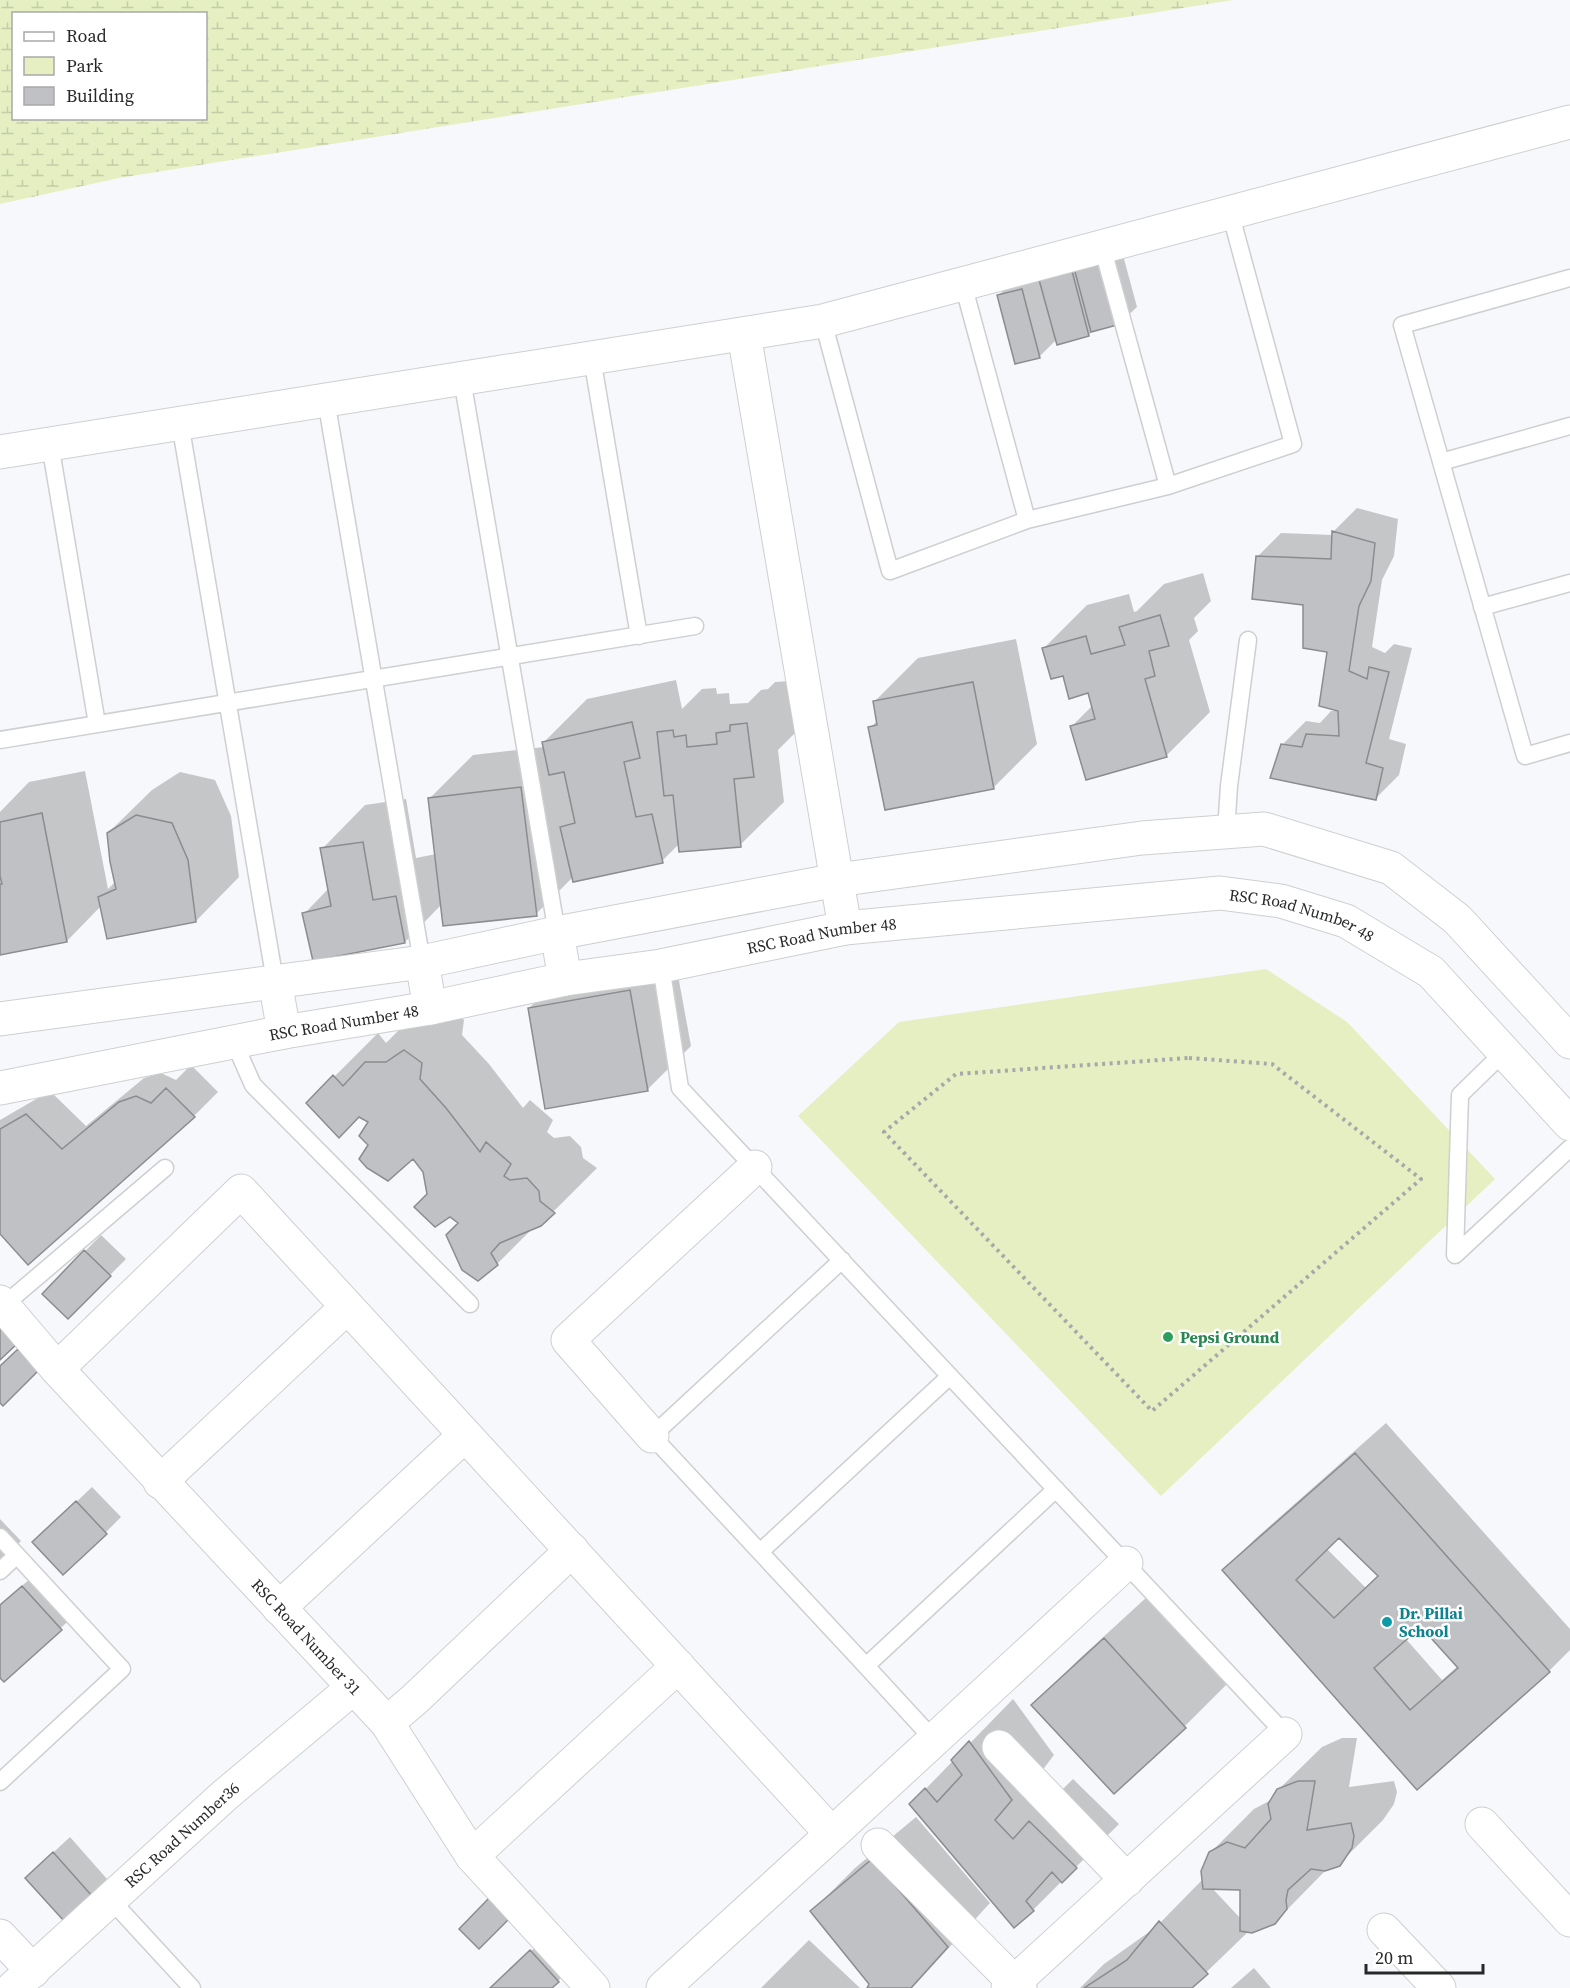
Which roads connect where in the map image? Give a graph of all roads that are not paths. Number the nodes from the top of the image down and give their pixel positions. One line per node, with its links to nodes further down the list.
1 (1570, 122): 2 (street)
2 (1230, 212): 3 (street); 16 (lane)
3 (1102, 246): 5 (street); 16 (lane)
4 (1570, 278): 15 (lane)
5 (963, 284): 6 (street); 17 (lane)
6 (823, 321): 7 (street); 17 (lane)
7 (744, 334): 8 (street); 30 (street)
8 (592, 358): 9 (street); 21 (lane)
9 (462, 379): 10 (street); 23 (lane)
10 (326, 400): 11 (street); 24 (lane)
11 (180, 423): 13 (street); 25 (lane)
12 (1570, 426): 15 (lane)
13 (50, 444): 14 (street); 26 (lane)
14 (0, 452)
15 (1441, 462): 19 (lane)
16 (1168, 486): 17 (lane)
17 (1027, 520)
18 (1570, 583): 19 (lane)
19 (1482, 607): 28 (lane)
20 (695, 626): 21 (lane)
21 (639, 636): 23 (lane)
22 (1248, 640): 29 (lane)
23 (509, 657): 24 (lane); 32 (lane)
24 (373, 679): 25 (lane); 33 (lane)
25 (228, 703): 26 (lane); 36 (lane)
26 (97, 724): 27 (lane)
27 (0, 740)
28 (1570, 743)
29 (1226, 831): 30 (street); 41 (street)
30 (837, 880): 31 (street); 32 (street)
31 (845, 928): 34 (street, RSC Road Number 48); 42 (street, RSC Road Number 48)
32 (557, 933): 33 (street); 35 (street)
33 (422, 962): 36 (street); 37 (street)
34 (661, 966): 35 (street, RSC Road Number 48); 46 (lane)
35 (565, 979): 37 (street, RSC Road Number 48)
36 (275, 981): 38 (street); 39 (street)
37 (430, 1008): 39 (street, RSC Road Number 48)
38 (0, 1019)
39 (284, 1032): 40 (street, RSC Road Number 48)
40 (234, 1042): 43 (street, RSC Road Number 48); 50 (lane)
41 (1570, 1042)
42 (1505, 1051): 44 (street, RSC Road Number 48); 45 (lane)
43 (0, 1088)
44 (1570, 1124)
45 (1570, 1148)
46 (755, 1167): 48 (lane); 55 (street)
47 (165, 1168): 49 (lane)
48 (842, 1260): 53 (lane); 55 (lane)
49 (2, 1304): 52 (street, RSC Road Number 31)
50 (471, 1304)
51 (347, 1307): 52 (street); 54 (street); 56 (street)
52 (57, 1370): 56 (street, RSC Road Number 31)
53 (950, 1376): 57 (lane); 60 (lane)
54 (465, 1435): 59 (street); 64 (street)
55 (652, 1436): 60 (lane)
56 (160, 1482): 64 (street, RSC Road Number 31)
57 (1056, 1489): 62 (lane); 66 (lane)
58 (0, 1537): 61 (lane)
59 (572, 1550): 65 (street); 68 (street)
60 (760, 1552): 66 (lane)
61 (17, 1555): 63 (lane); 72 (lane)
62 (1125, 1563): 69 (lane); 70 (street)
63 (0, 1571)
64 (279, 1608): 67 (street, RSC Road Number 31)
65 (678, 1666): 74 (street); 76 (street)
66 (866, 1666): 70 (lane)
67 (354, 1687): 68 (street, RSC Road Number 31); 78 (street, RSC Road Number36)
68 (387, 1723): 76 (street, RSC Road Number 31)
69 (1285, 1734): 77 (street)
70 (934, 1740): 74 (street)
71 (999, 1747): 77 (street)
72 (0, 1782)
73 (1482, 1824): 79 (street)
74 (832, 1834): 86 (street)
75 (878, 1845): 83 (street)
76 (472, 1856): 85 (street, RSC Road Number 31)
77 (1126, 1880): 83 (street)
78 (111, 1899): 82 (street, RSC Road Number36); 84 (lane)
79 (1570, 1920)
80 (1384, 1930): 87 (street)
81 (0, 1936): 82 (street)
82 (23, 1979)
83 (1014, 1986)
84 (192, 1988)
85 (593, 1988)
86 (663, 1988)
87 (1438, 1988)

